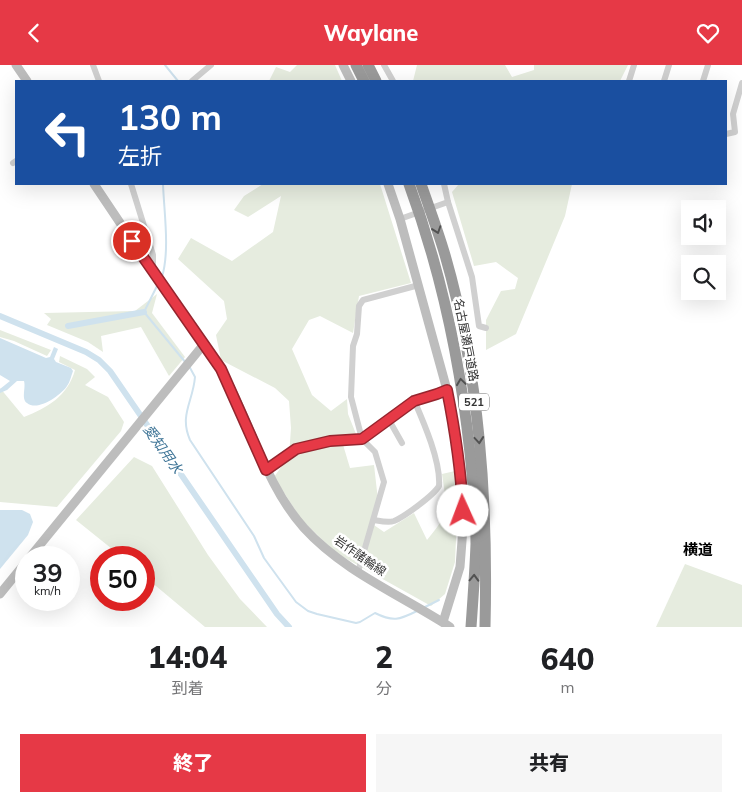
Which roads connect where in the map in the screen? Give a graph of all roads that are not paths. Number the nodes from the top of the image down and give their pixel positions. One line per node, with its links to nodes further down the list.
1 (16, 65): 11 (main road)
2 (93, 65): 12 (street)
3 (211, 65): 13 (street)
4 (343, 65): 14 (main road)
5 (356, 65): 15 (highway)
6 (368, 65): 16 (highway)
7 (384, 65): 17 (street)
8 (634, 65): 18 (street)
9 (668, 65): 19 (street)
10 (708, 65): 20 (street)
11 (25, 80)
12 (99, 80)
13 (193, 80)
14 (350, 80)
15 (364, 80)
16 (376, 80)
17 (392, 80)
18 (629, 80)
19 (664, 80)
20 (703, 80)
21 (742, 83): 22 (street)
22 (741, 94): 23 (street)
23 (727, 134)
24 (95, 185): 32 (main road, 岩作諸輪線)
25 (131, 185): 32 (street)
26 (388, 185): 31 (main road, 岩作諸輪線)
27 (409, 185): 48 (highway, 名古屋瀬戸道路 / 521, one-way to 27)
28 (420, 185): 49 (highway, 名古屋瀬戸道路 / 521, one-way to 49)
29 (444, 185): 30 (street)
30 (448, 202): 31 (street); 34 (street)
31 (402, 218): 33 (main road, 岩作諸輪線)
32 (154, 273): 35 (main road, 岩作諸輪線)
33 (419, 285): 36 (main road, 岩作諸輪線); 39 (street)
34 (486, 328)
35 (204, 344): 41 (main road, 岩作諸輪線); 43 (main road)
36 (447, 390): 37 (street); 47 (main road, 岩作諸輪線)
37 (414, 401): 38 (street); 42 (street)
38 (389, 420): 39 (street); 40 (street)
39 (362, 439): 41 (street); 42 (street)
40 (402, 443)
41 (266, 470): 44 (main road, 岩作諸輪線)
42 (374, 520): 44 (street)
43 (39, 546)
44 (358, 572): 47 (main road, 岩作諸輪線)
45 (15, 576): 46 (main road)
46 (0, 594)
47 (447, 625)
48 (471, 627)
49 (485, 627)

